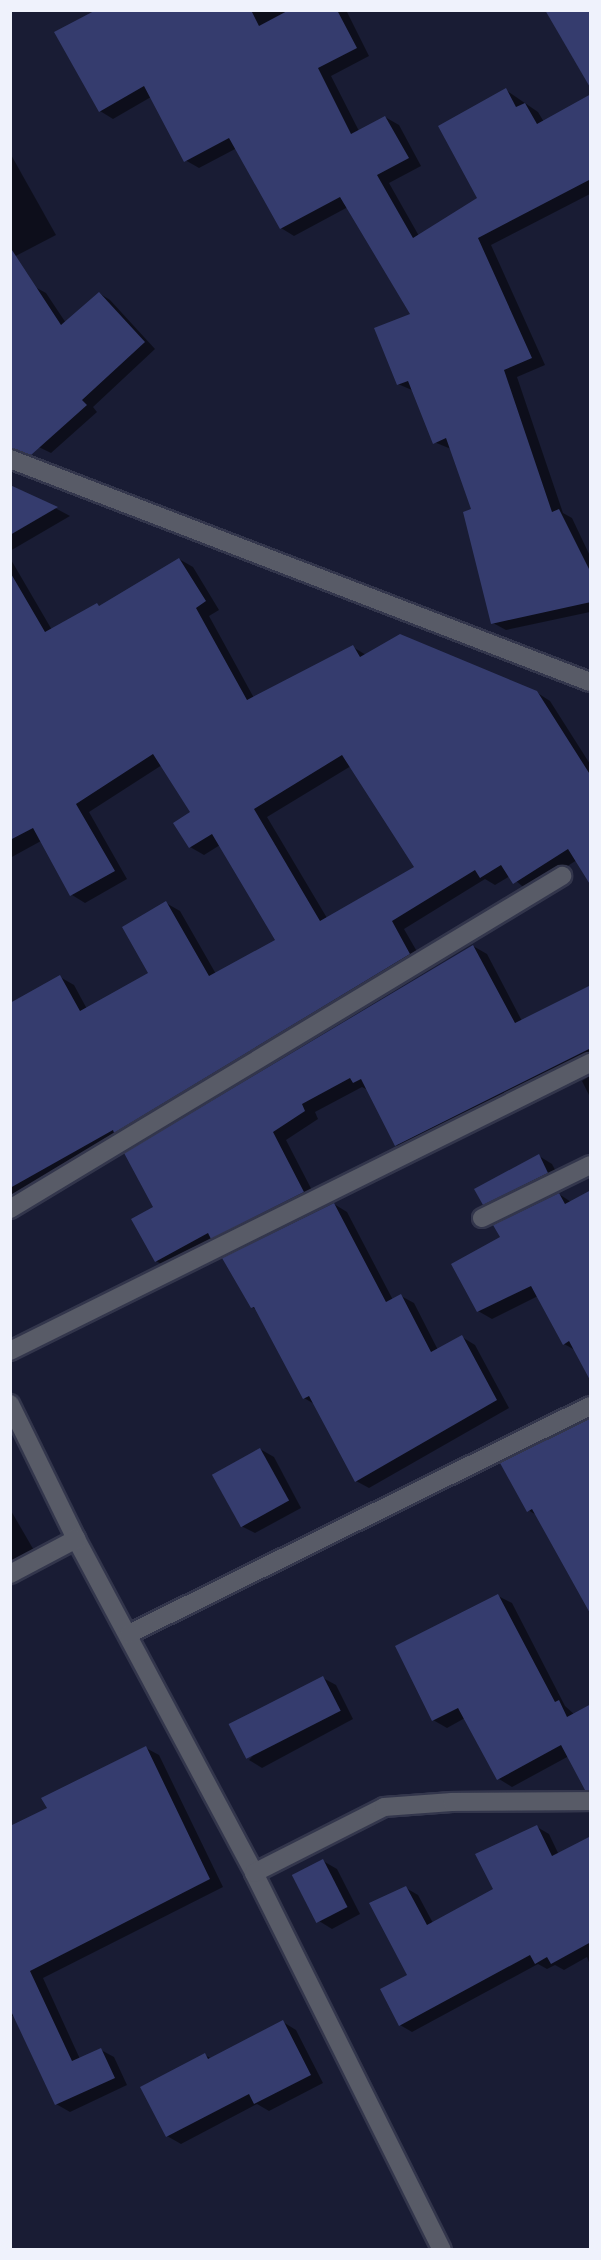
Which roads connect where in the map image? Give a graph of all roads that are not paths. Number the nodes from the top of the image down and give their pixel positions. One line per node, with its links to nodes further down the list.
1 (10, 459): 2 (street)
2 (591, 682)
3 (562, 876): 6 (street)
4 (591, 1063): 8 (street)
5 (591, 1165): 7 (street)
6 (10, 1209)
7 (482, 1218)
8 (10, 1351)
9 (10, 1404): 11 (street)
10 (591, 1406): 13 (street)
11 (76, 1539): 12 (street); 13 (street)
12 (10, 1574)
13 (129, 1634): 15 (street)
14 (591, 1802): 15 (street)
15 (254, 1872): 16 (street)
16 (442, 2250)

